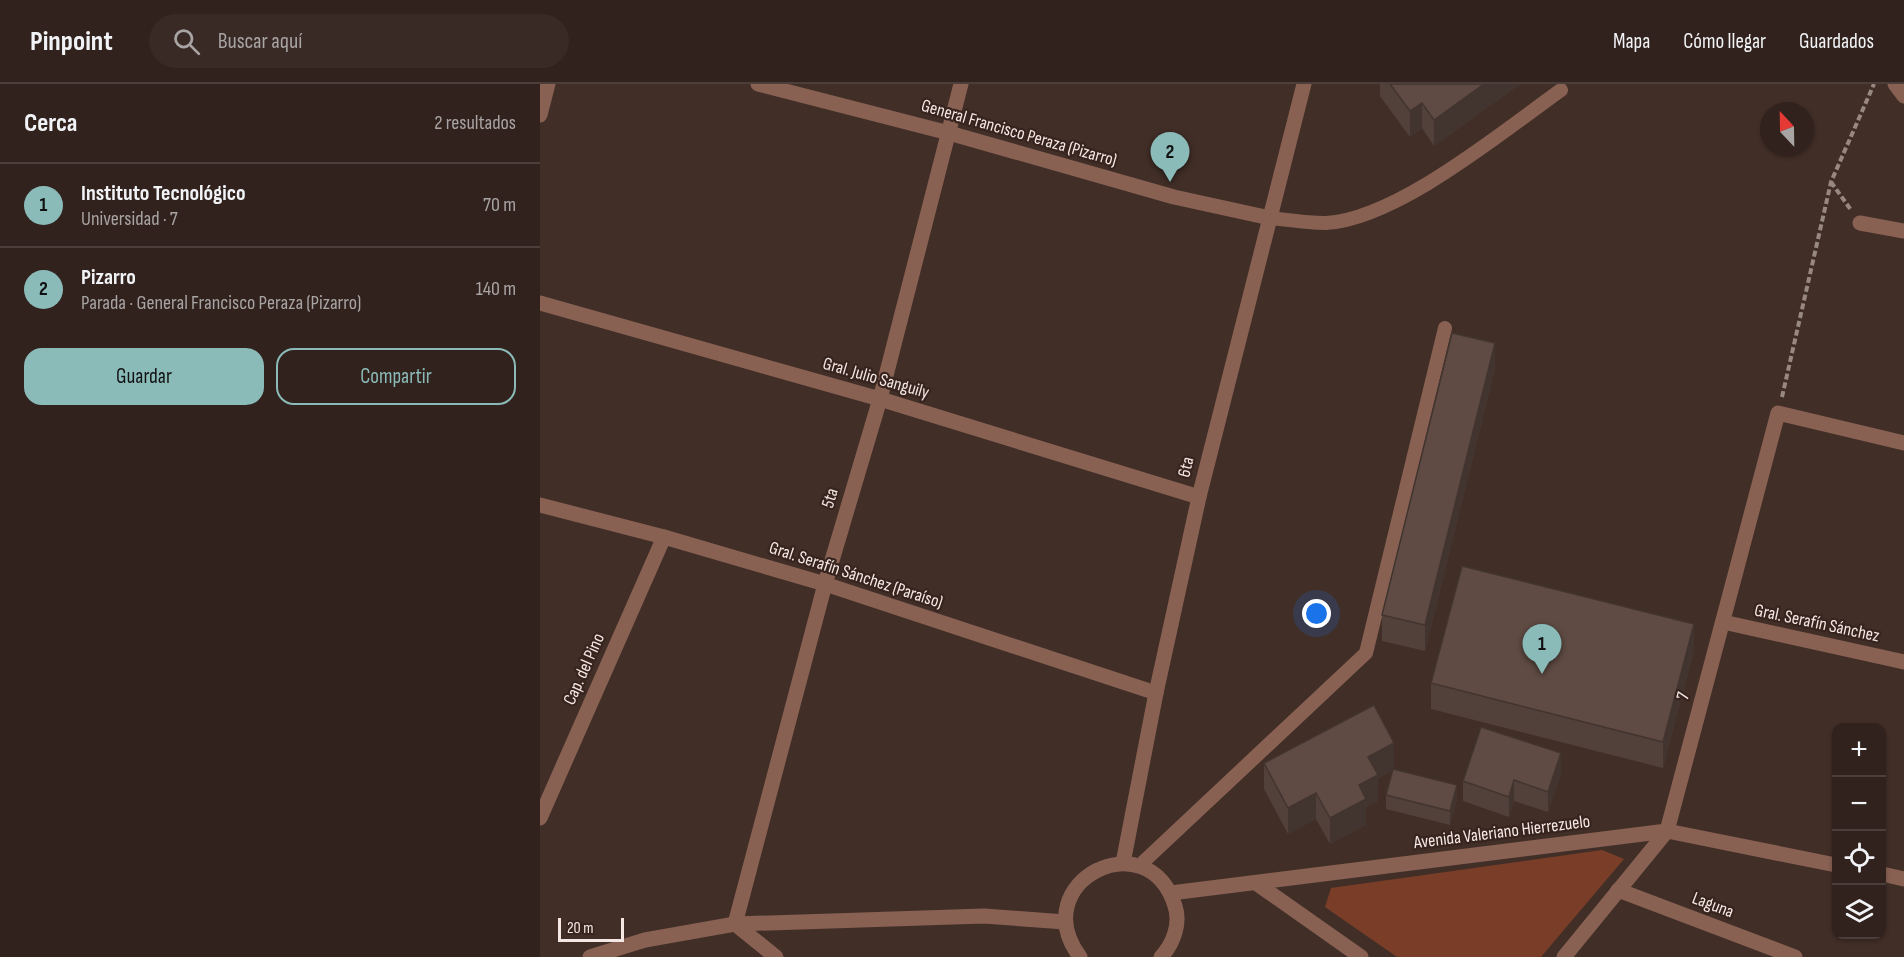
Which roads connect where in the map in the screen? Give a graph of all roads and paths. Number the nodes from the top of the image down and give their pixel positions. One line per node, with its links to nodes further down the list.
1 (548, 84): 9 (street)
2 (758, 84): 10 (street, General Francisco Peraza (Pizarro))
3 (962, 84): 10 (street, 5ta)
4 (1304, 84): 12 (street, 6ta)
5 (1874, 84): 11 (path)
6 (1895, 84): 8 (street)
7 (1561, 90): 12 (lane)
8 (1904, 96)
9 (540, 115)
10 (949, 133): 12 (street, General Francisco Peraza (Pizarro)); 17 (street, 5ta)
11 (1831, 182): 13 (path); 18 (path)
12 (1270, 218): 20 (street, 6ta)
13 (1860, 222): 14 (street)
14 (1904, 231)
15 (540, 303): 17 (street, Gral. Julio Sanguily)
16 (1445, 328): 31 (lane)
17 (880, 399): 20 (street, Gral. Julio Sanguily); 23 (street, 5ta)
18 (1778, 413): 19 (street); 24 (street, 7)
19 (1904, 444)
20 (1199, 497): 26 (street, 6ta)
21 (540, 505): 22 (street, Gral. Serafín Sánchez (Paraíso))
22 (664, 537): 23 (street, Gral. Serafín Sánchez (Paraíso)); 27 (street, Cap. del Pino)
23 (825, 584): 26 (street, Gral. Serafín Sánchez (Paraíso)); 38 (street, 5ta)
24 (1723, 622): 25 (street, Gral. Serafín Sánchez); 28 (street, 7)
25 (1904, 662)
26 (1156, 693): 29 (street, 6ta)
27 (540, 818)
28 (1667, 831): 30 (street, Avenida Valeriano Hierrezuelo); 34 (street, Avenida Valeriano Hierrezuelo); 35 (street, 7)
29 (1123, 863): 31 (street); 37 (street)
30 (1832, 864)
31 (1139, 866): 36 (street)
32 (1886, 875): 33 (street)
33 (1904, 879)
34 (1256, 883): 36 (street, Avenida Valeriano Hierrezuelo); 43 (street)
35 (1618, 890): 44 (street, 7); 45 (street, Laguna)
36 (1171, 893): 42 (street)
37 (1065, 922): 38 (street); 41 (street)
38 (735, 924): 39 (street); 40 (street)
39 (590, 957)
40 (776, 957)
41 (1080, 957)
42 (1161, 957)
43 (1361, 957)
44 (1563, 957)
45 (1795, 957)

